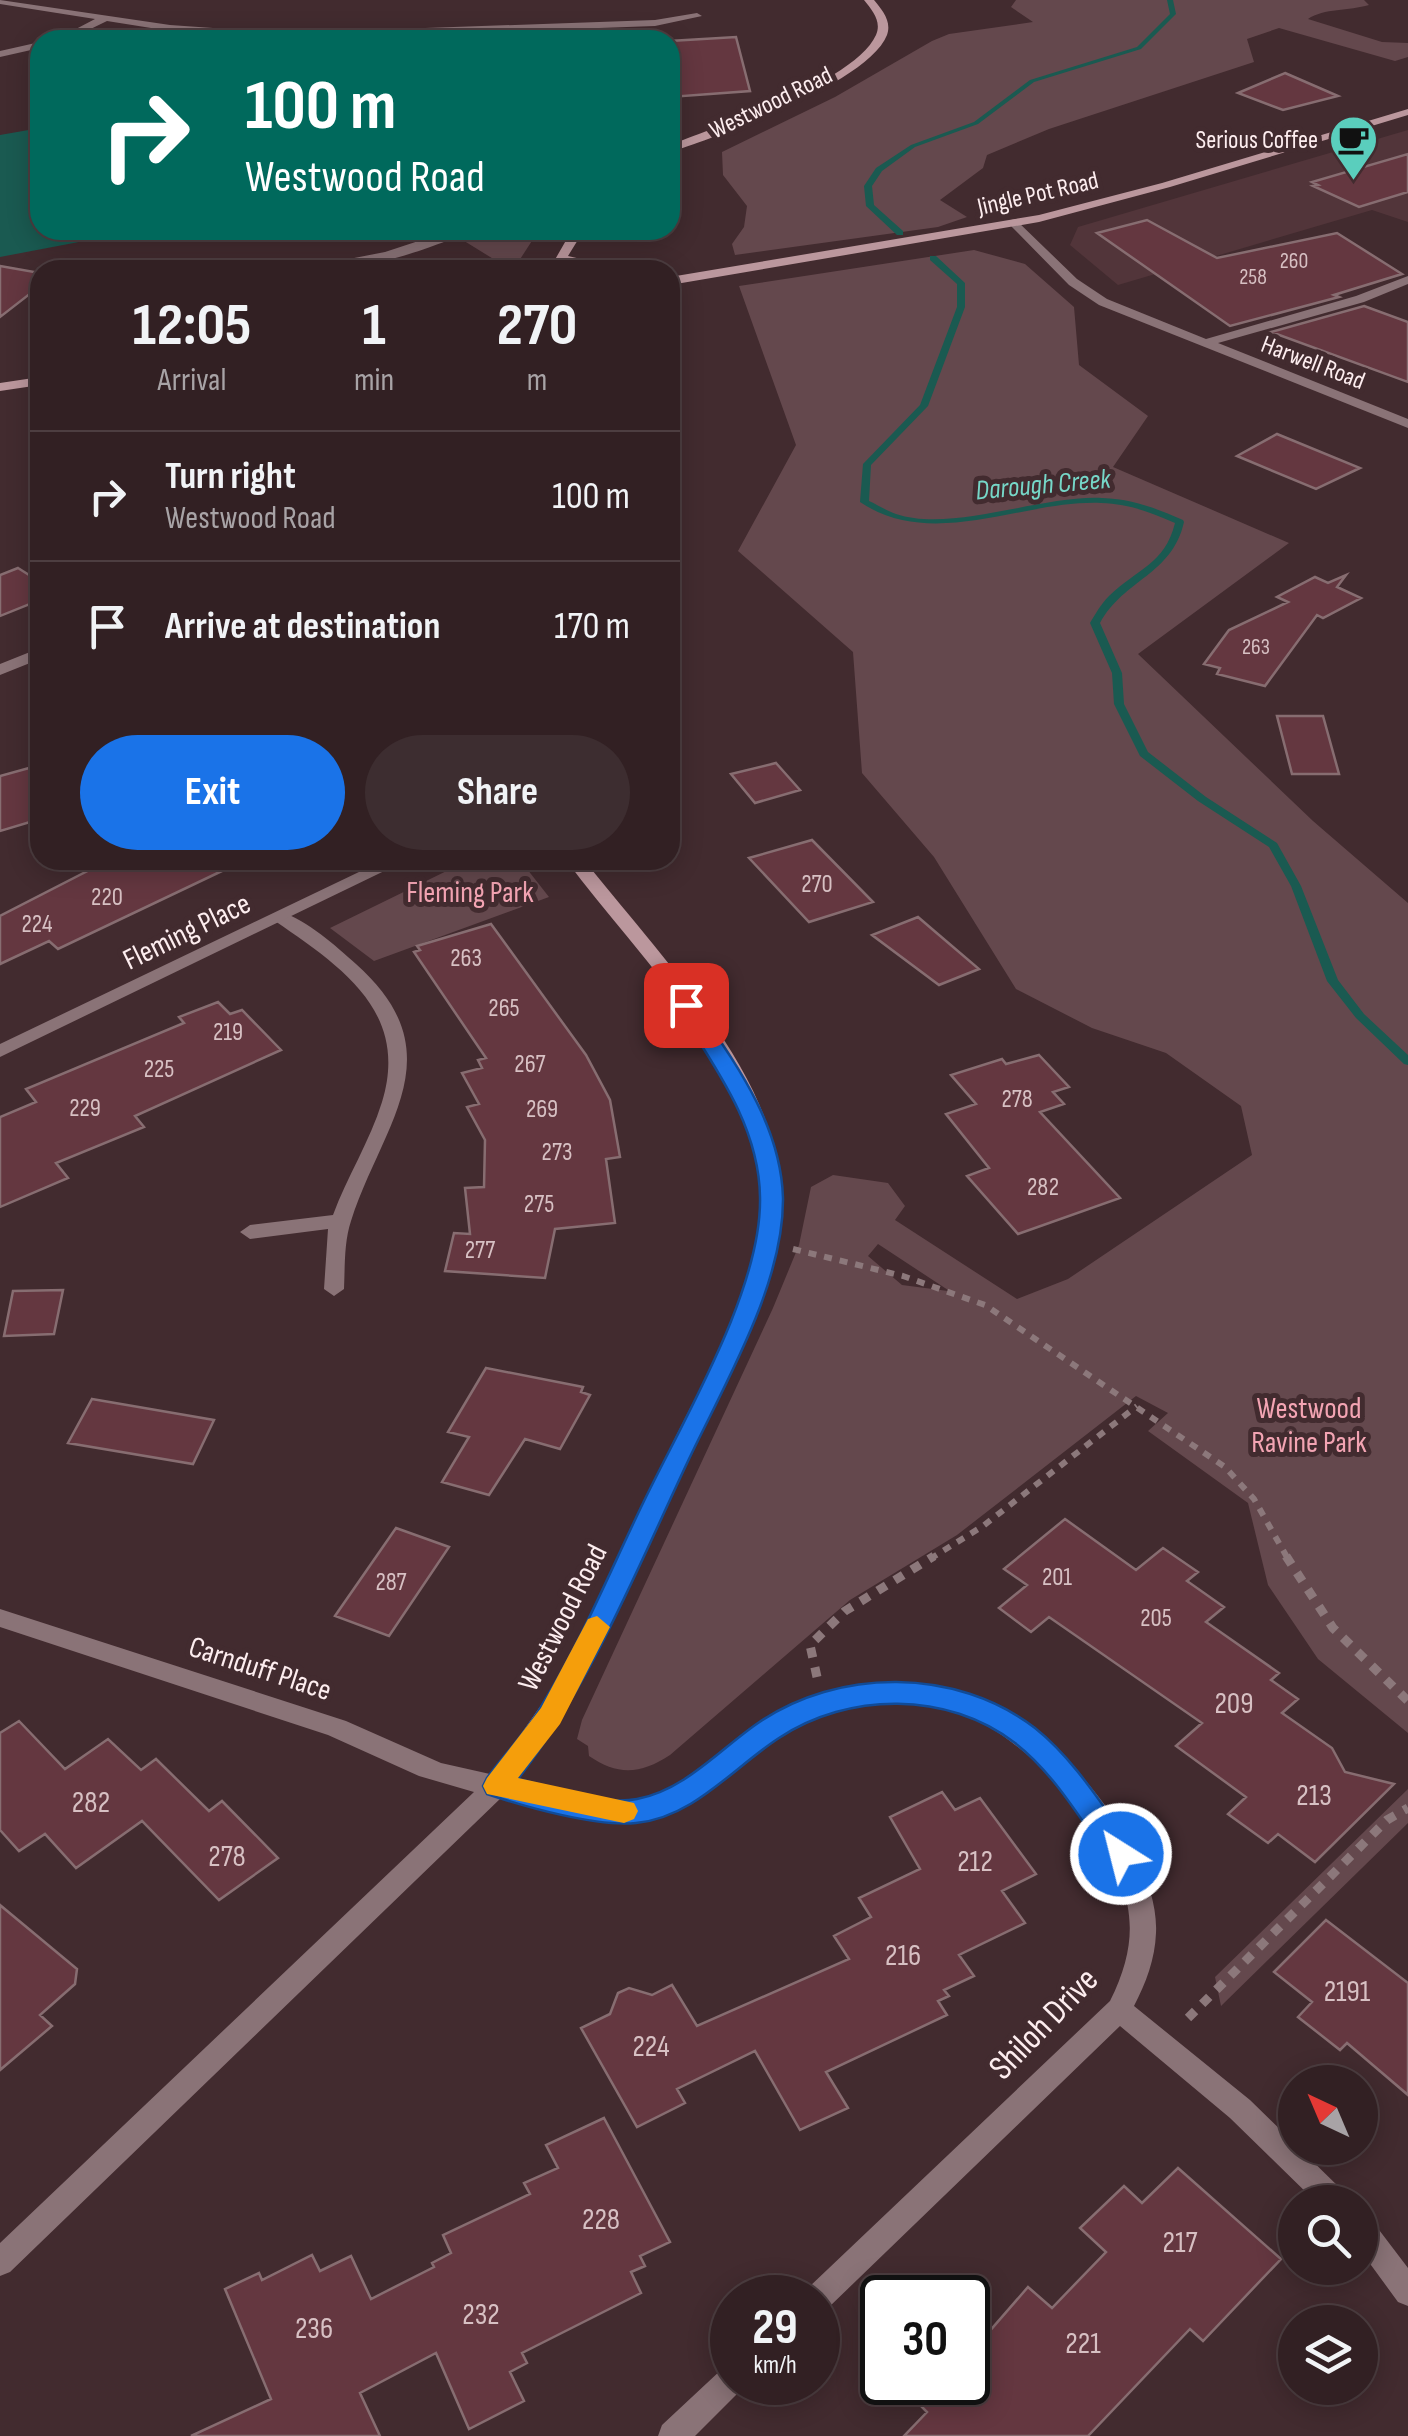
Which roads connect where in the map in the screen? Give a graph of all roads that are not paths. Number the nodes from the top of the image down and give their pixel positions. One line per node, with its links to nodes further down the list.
1 (869, 0): 11 (street, Westwood Road)
2 (0, 1): 4 (street)
3 (697, 16): 7 (street)
4 (105, 18): 5 (street); 6 (street)
5 (80, 30)
6 (195, 30)
7 (475, 30)
8 (30, 48): 9 (street)
9 (0, 54)
10 (1408, 112): 12 (street, Jingle Pot Road)
11 (680, 145)
12 (1015, 223): 16 (street, Jingle Pot Road); 19 (street, Harwell Road)
13 (435, 240): 14 (street)
14 (375, 260)
15 (680, 272): 16 (street)
16 (724, 272): 17 (street, Jingle Pot Road)
17 (680, 279)
18 (1408, 280): 19 (street, Harwell Road)
19 (1202, 344): 22 (street, Harwell Road)
20 (30, 382): 21 (street)
21 (0, 387)
22 (1408, 424)
23 (30, 657): 24 (street)
24 (0, 670)
25 (377, 870): 27 (street, Fleming Place)
26 (584, 870): 33 (street, Westwood Road)
27 (281, 917): 28 (street, Fleming Place); 29 (street)
28 (0, 1052)
29 (340, 1221): 30 (street); 31 (street)
30 (250, 1232)
31 (334, 1289)
32 (0, 1618): 33 (street, Carnduff Place)
33 (497, 1786): 34 (street, Shiloh Drive); 37 (street, Westwood Road)
34 (1118, 2008): 35 (street); 38 (street, Shiloh Drive)
35 (1318, 2185)
36 (1378, 2251): 39 (street)
37 (0, 2262)
38 (840, 2277)
39 (1408, 2292)
40 (710, 2401): 41 (street)
41 (674, 2436)

